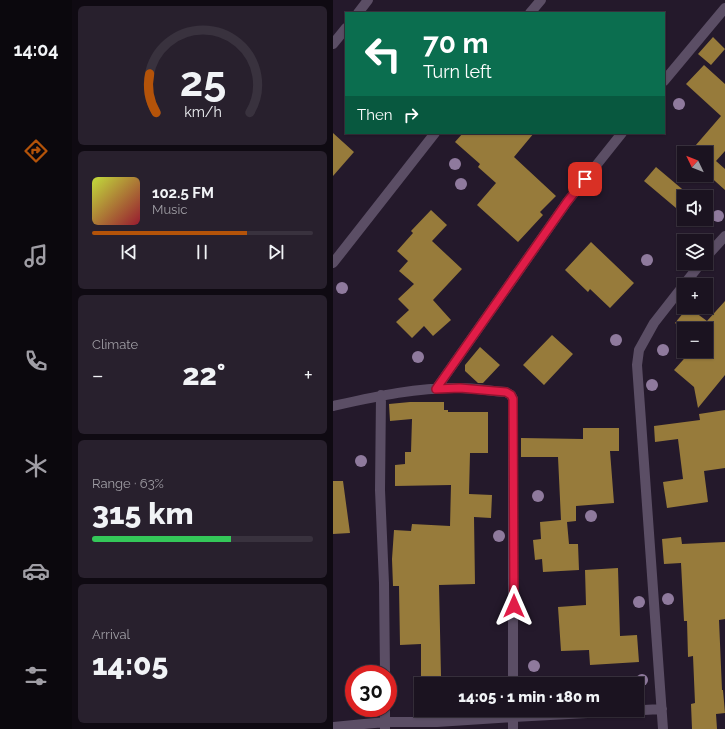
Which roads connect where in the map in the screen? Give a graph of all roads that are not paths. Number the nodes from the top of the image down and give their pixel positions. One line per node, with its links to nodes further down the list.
1 (369, 0): 4 (street)
2 (541, 0): 5 (street)
3 (725, 8): 8 (street)
4 (359, 12)
5 (531, 12)
6 (345, 29): 7 (street)
7 (333, 44)
8 (665, 80)
9 (434, 134): 13 (street)
10 (621, 134): 15 (street)
11 (725, 236): 12 (street)
12 (713, 249)
13 (333, 263)
14 (696, 270): 21 (street)
15 (436, 389): 16 (street); 19 (street)
16 (381, 395): 17 (street); 18 (street)
17 (333, 406)
18 (385, 665)
19 (513, 677)
20 (644, 709): 21 (street)
21 (662, 709): 27 (street)
22 (479, 717): 24 (street)
23 (513, 717): 26 (street)
24 (385, 726): 25 (street)
25 (333, 727)
26 (513, 729)
27 (663, 729)

